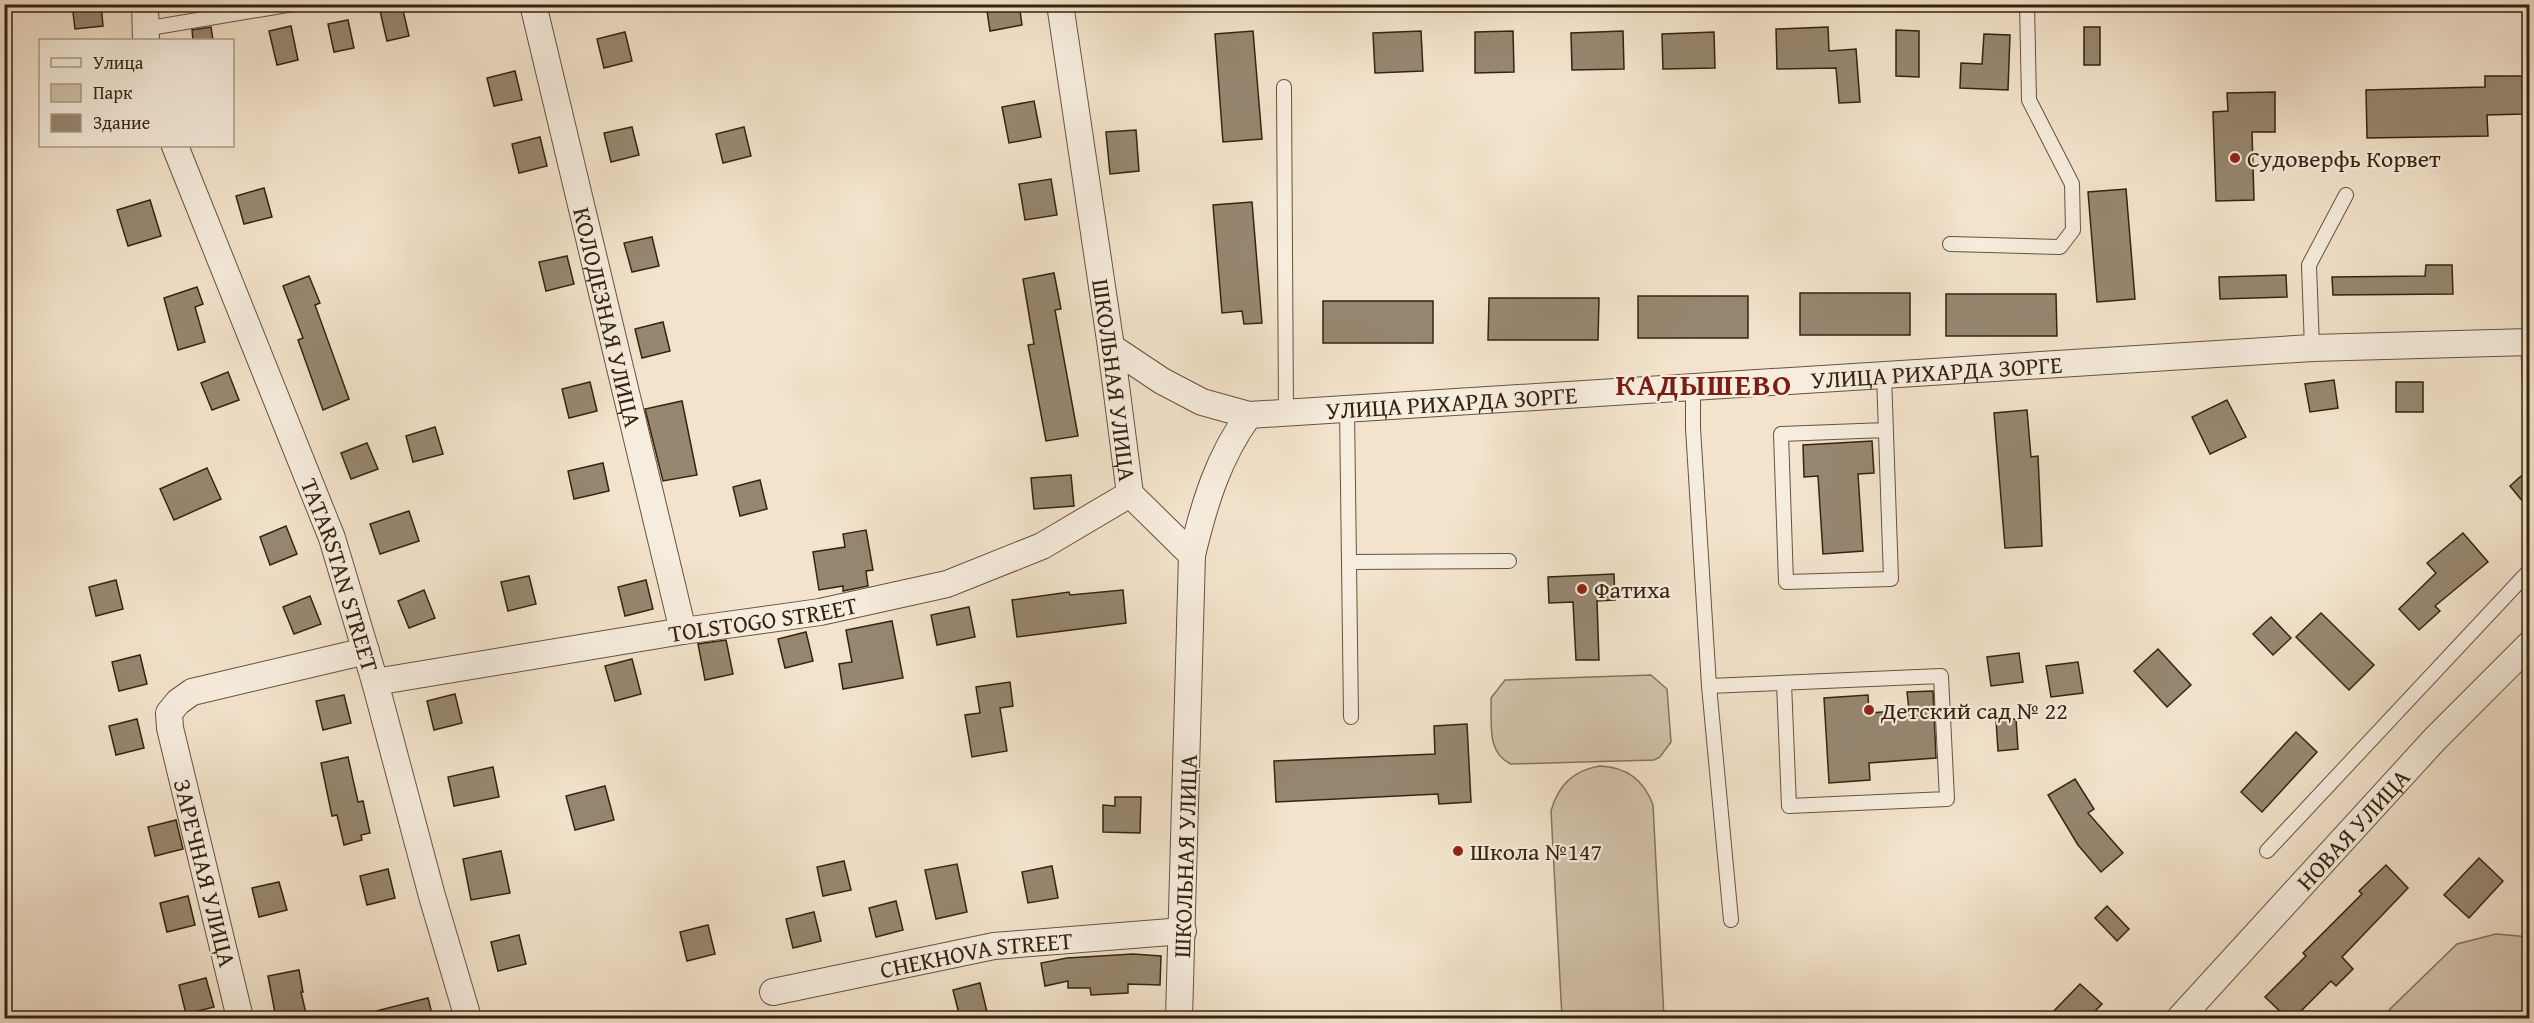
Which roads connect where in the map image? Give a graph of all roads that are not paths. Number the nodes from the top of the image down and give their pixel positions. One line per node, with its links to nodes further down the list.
1 (293, 4): 5 (lane)
2 (533, 4): 25 (street, КОЛОДЕЗНАЯ УЛИЦА)
3 (1059, 4): 11 (street, ШКОЛЬНАЯ УЛИЦА)
4 (2027, 4): 9 (lane)
5 (145, 25)
6 (1284, 87): 17 (lane)
7 (175, 147): 27 (street, TATARSTAN STREET)
8 (2346, 195): 12 (lane)
9 (1950, 244)
10 (2528, 342): 12 (street, УЛИЦА РИХАРДА ЗОРГЕ); 14 (lane)
11 (1111, 347): 18 (street, УЛИЦА РИХАРДА ЗОРГЕ); 20 (street, ШКОЛЬНАЯ УЛИЦА)
12 (2312, 348): 13 (street, УЛИЦА РИХАРДА ЗОРГЕ)
13 (1884, 375): 15 (street, УЛИЦА РИХАРДА ЗОРГЕ); 19 (lane)
14 (2529, 383)
15 (1693, 388): 16 (street, УЛИЦА РИХАРДА ЗОРГЕ); 30 (lane)
16 (1347, 409): 17 (street, УЛИЦА РИХАРДА ЗОРГЕ); 23 (lane)
17 (1286, 412): 18 (street, УЛИЦА РИХАРДА ЗОРГЕ)
18 (1249, 415): 21 (street)
19 (1886, 430): 19 (lane)
20 (1130, 494): 21 (street, ШКОЛЬНАЯ УЛИЦА); 25 (street, TOLSTOGO STREET)
21 (1192, 555): 34 (street, ШКОЛЬНАЯ УЛИЦА)
22 (1509, 561): 23 (lane)
23 (1349, 562): 31 (lane)
24 (2529, 570): 32 (lane)
25 (683, 631): 28 (street, TOLSTOGO STREET)
26 (2529, 644): 39 (street, НОВАЯ УЛИЦА)
27 (366, 651): 28 (street, TATARSTAN STREET); 36 (street, ЗАРЕЧНАЯ УЛИЦА)
28 (375, 682): 37 (street, TATARSTAN STREET)
29 (1784, 683): 29 (lane); 30 (lane)
30 (1709, 686): 33 (lane)
31 (1351, 717)
32 (2266, 851)
33 (1731, 920)
34 (1183, 931): 35 (street, CHEKHOVA STREET); 38 (street, ШКОЛЬНАЯ УЛИЦА)
35 (772, 992)
36 (240, 1018)
37 (468, 1018)
38 (1179, 1018)
39 (2180, 1018)

